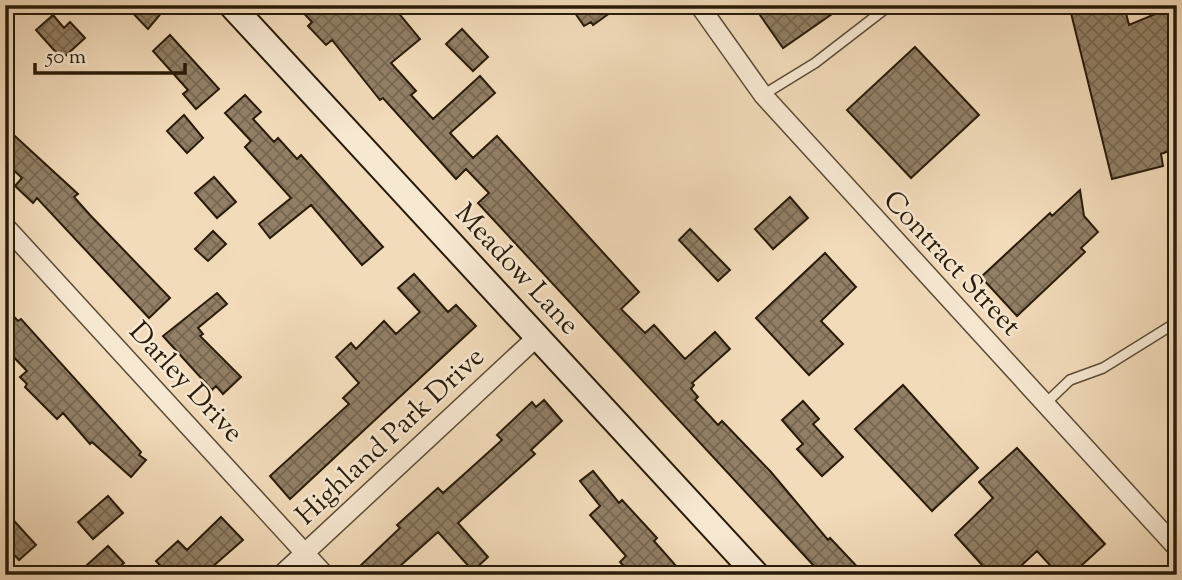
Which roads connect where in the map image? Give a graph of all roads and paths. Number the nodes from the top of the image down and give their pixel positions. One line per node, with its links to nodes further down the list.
1 (231, 5): 7 (street, Meadow Lane)
2 (699, 5): 4 (street, Contract Street)
3 (884, 9): 4 (lane)
4 (763, 95): 8 (street, Contract Street)
5 (5, 226): 10 (street, Darley Drive)
6 (1177, 322): 8 (lane)
7 (537, 337): 10 (street, Highland Park Drive); 13 (street, Meadow Lane)
8 (1045, 404): 9 (street, Contract Street)
9 (1177, 548)
10 (305, 553): 11 (street, Highland Park Drive); 12 (street, Darley Drive)
11 (281, 575)
12 (325, 575)
13 (757, 575)

